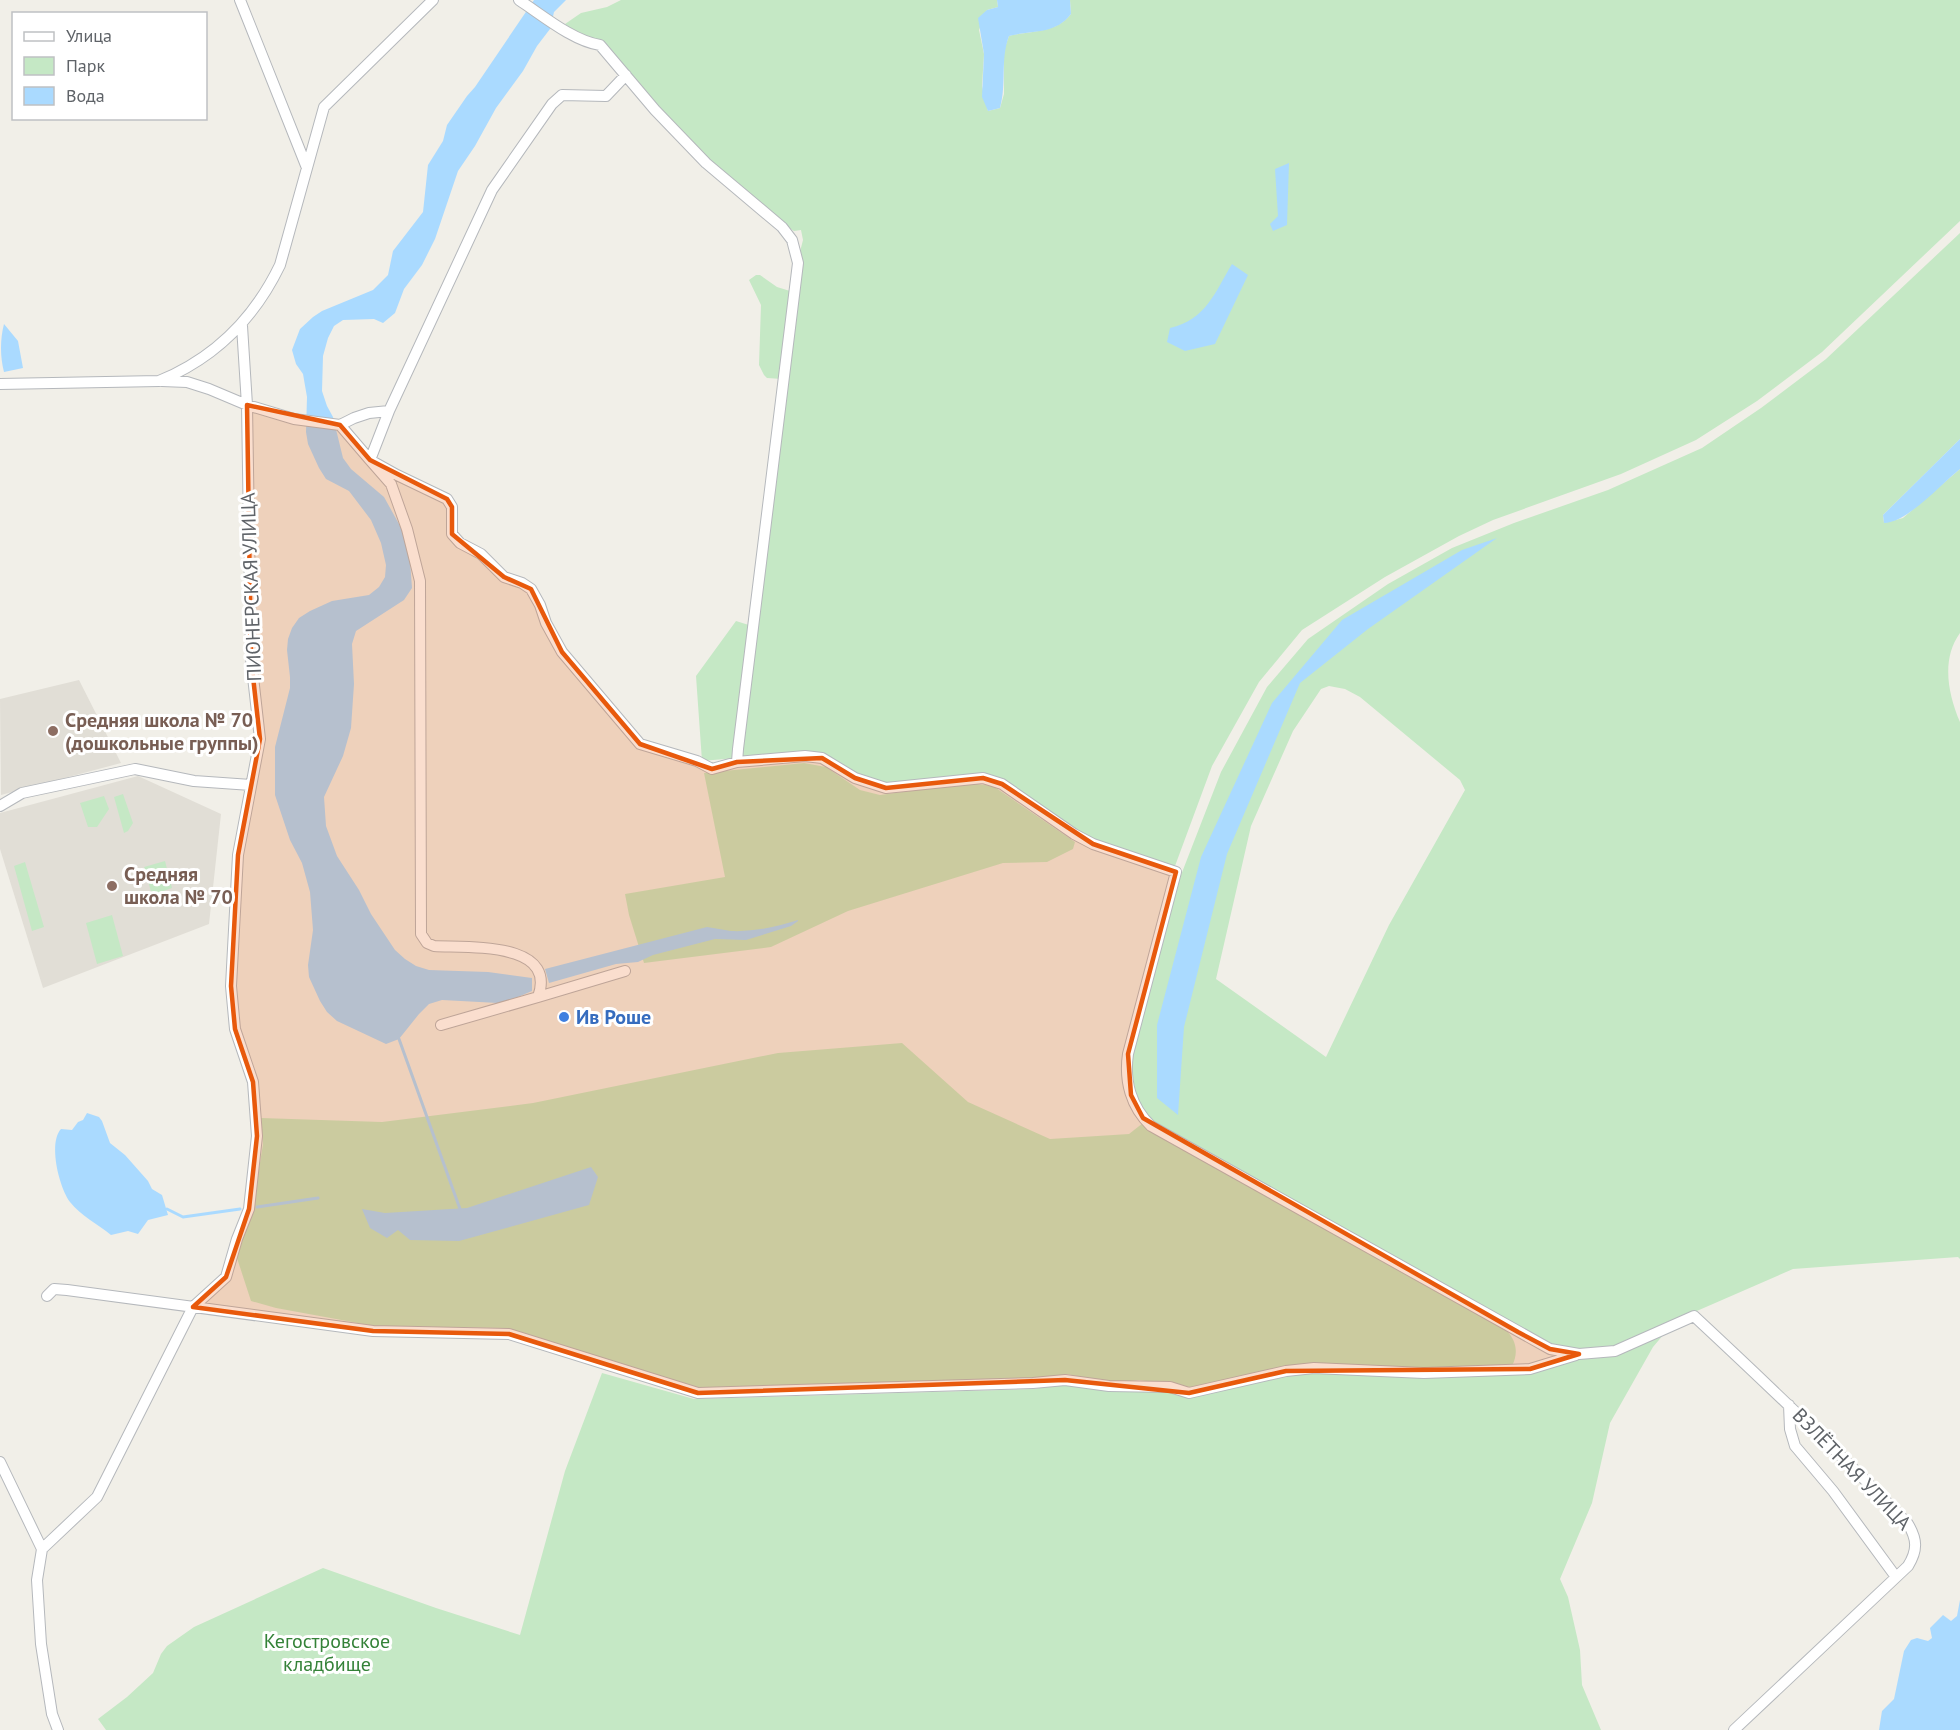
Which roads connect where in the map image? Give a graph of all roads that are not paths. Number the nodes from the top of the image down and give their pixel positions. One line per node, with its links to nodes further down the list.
1 (240, 0): 5 (street)
2 (433, 0): 5 (street)
3 (519, 0): 4 (street)
4 (626, 75): 10 (street); 13 (street)
5 (308, 169): 6 (street)
6 (242, 326): 7 (street); 9 (street, ПИОНЕРСКАЯ УЛИЦА)
7 (159, 381): 8 (street); 9 (street)
8 (0, 384)
9 (247, 405): 11 (street); 14 (street, ПИОНЕРСКАЯ УЛИЦА)
10 (389, 411): 11 (street); 12 (street)
11 (340, 425): 12 (street)
12 (370, 460): 13 (street); 17 (street)
13 (737, 762): 21 (street)
14 (251, 784): 15 (street); 20 (street, ПИОНЕРСКАЯ УЛИЦА)
15 (0, 806)
16 (625, 971): 17 (street)
17 (538, 997): 18 (street)
18 (441, 1025)
19 (47, 1296): 20 (street)
20 (194, 1307): 21 (street); 24 (street, ПИОНЕРСКАЯ УЛИЦА)
21 (1579, 1354): 22 (street, ВЗЛЁТНАЯ УЛИЦА)
22 (1789, 1405): 25 (street); 25 (street, ВЗЛЁТНАЯ УЛИЦА)
23 (0, 1462): 24 (street)
24 (42, 1549): 26 (street)
25 (1896, 1577): 27 (street, ВЗЛЁТНАЯ УЛИЦА)
26 (58, 1730)
27 (1734, 1730)

